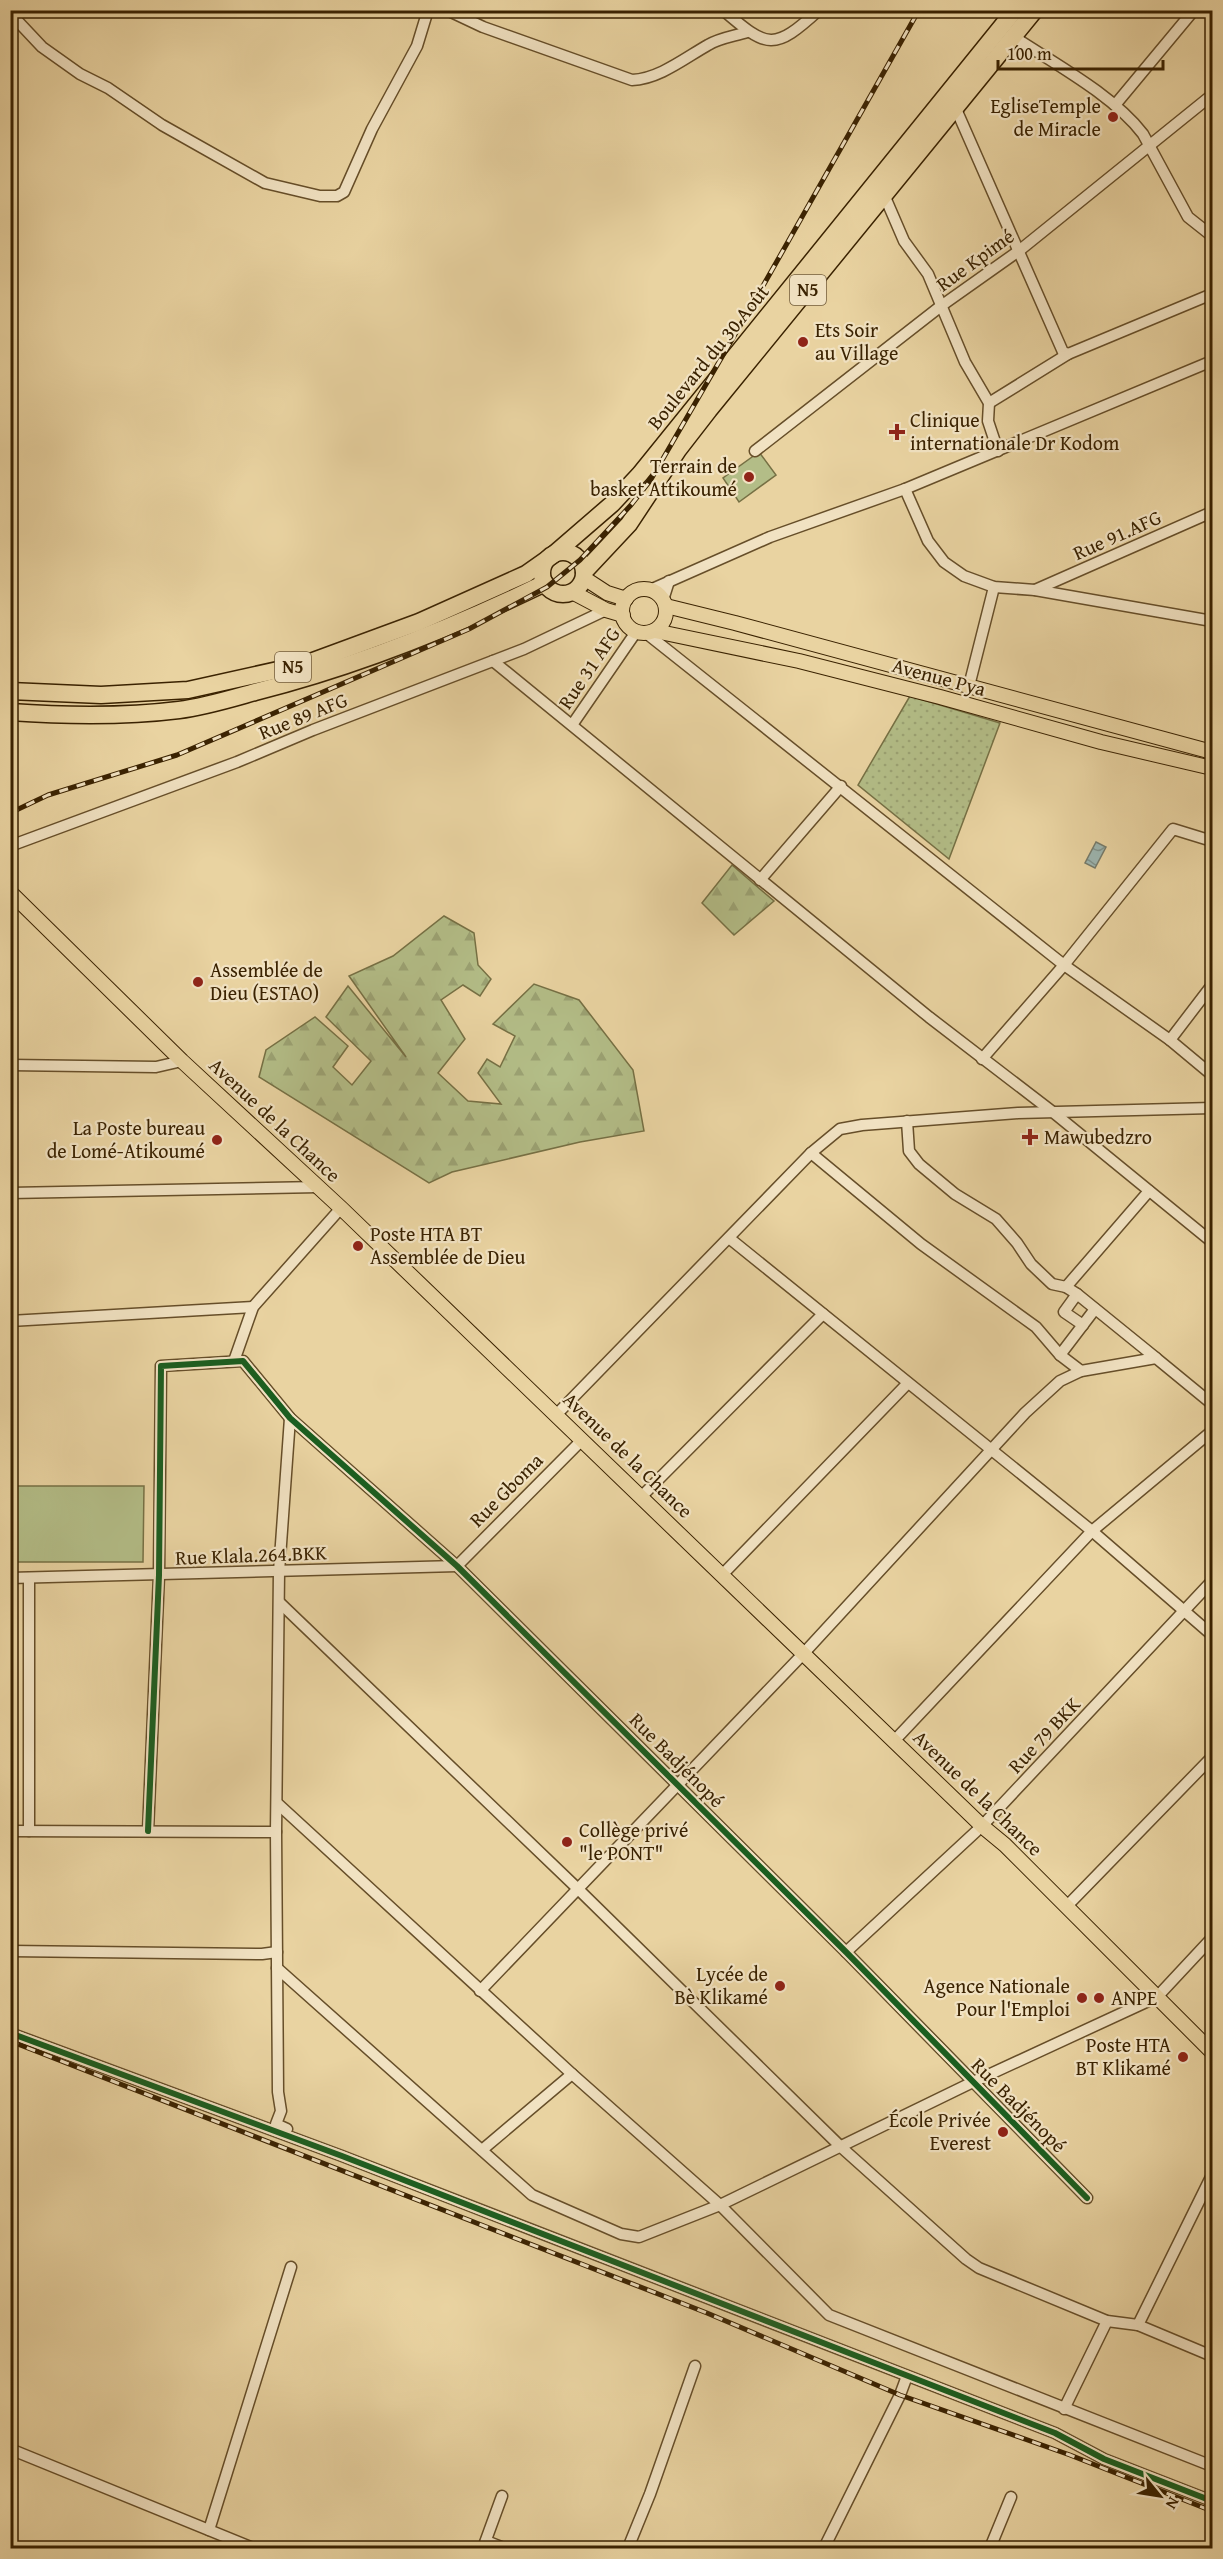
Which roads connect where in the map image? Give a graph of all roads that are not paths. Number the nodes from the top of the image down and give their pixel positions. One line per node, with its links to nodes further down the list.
1 (428, 10): 8 (street)
2 (447, 10): 9 (street)
3 (723, 10): 9 (street)
4 (819, 10): 9 (street)
5 (1015, 10): 27 (highway, Boulevard du 30 Août / N5)
6 (1035, 10): 10 (highway, Boulevard du 30 Août / N5)
7 (1194, 10): 12 (street)
8 (10, 13)
9 (747, 32)
10 (1014, 37): 12 (street); 13 (highway, Boulevard du 30 Août / N5)
11 (1212, 94): 14 (street, Rue Kpimé)
12 (1115, 105): 14 (street)
13 (956, 109): 15 (highway, Boulevard du 30 Août / N5); 17 (street)
14 (1149, 147): 16 (street); 17 (street, Rue Kpimé)
15 (885, 197): 19 (street); 28 (highway, Boulevard du 30 Août / N5)
16 (1212, 236)
17 (1020, 250): 19 (street, Rue Kpimé); 20 (street)
18 (1212, 294): 20 (street)
19 (941, 306): 22 (street); 23 (street, Rue Kpimé)
20 (1068, 354): 22 (street)
21 (1212, 361): 24 (street)
22 (990, 404): 24 (street)
23 (755, 451)
24 (998, 451): 25 (street)
25 (905, 489): 29 (street); 31 (street)
26 (1212, 512): 33 (street, Rue 91.AFG)
27 (553, 555): 28 (highway); 30 (highway); 43 (highway, Boulevard du 30 Août / N5)
28 (584, 575): 34 (highway); 35 (main road)
29 (669, 581): 32 (street); 36 (street)
30 (545, 583): 34 (highway); 44 (highway)
31 (994, 587): 33 (street); 42 (street)
32 (650, 590): 35 (main road); 36 (main road)
33 (1035, 590): 39 (street)
34 (572, 592): 37 (main road)
35 (626, 599): 38 (main road)
36 (664, 603): 40 (main road); 42 (main road, Avenue Pya)
37 (606, 610): 38 (main road); 41 (street, Rue 89 AFG)
38 (623, 615): 40 (main road)
39 (1212, 621)
40 (646, 632): 45 (street, Rue 31 AFG); 47 (main road, Avenue Pya); 48 (street)
41 (493, 661): 45 (street); 50 (street, Rue 89 AFG)
42 (969, 686): 46 (main road, Avenue Pya)
43 (10, 691)
44 (10, 712)
45 (572, 725): 51 (street)
46 (1212, 748)
47 (1212, 768)
48 (841, 786): 51 (street); 53 (street)
49 (1212, 842): 53 (street)
50 (10, 846)
51 (760, 880): 56 (street)
52 (10, 892): 57 (main road, Avenue de la Chance)
53 (1064, 965): 55 (street); 56 (street)
54 (1212, 985): 55 (street)
55 (1170, 1040): 59 (street)
56 (982, 1059): 61 (street)
57 (182, 1061): 58 (street); 64 (main road, Avenue de la Chance)
58 (10, 1065)
59 (1212, 1075)
60 (1212, 1108): 61 (street)
61 (1054, 1113): 62 (street); 65 (street)
62 (906, 1121): 63 (street); 70 (street)
63 (811, 1153): 68 (street); 77 (street)
64 (319, 1187): 66 (street); 67 (main road, Avenue de la Chance)
65 (1149, 1191): 69 (street); 70 (street)
66 (10, 1193)
67 (341, 1208): 72 (street); 83 (main road, Avenue de la Chance)
68 (729, 1238): 74 (street); 83 (street)
69 (1212, 1242)
70 (1066, 1287): 71 (street)
71 (1077, 1294): 73 (street); 76 (street)
72 (254, 1307): 75 (street); 79 (street)
73 (1095, 1309): 76 (street); 78 (street)
74 (823, 1314): 81 (street); 88 (street)
75 (10, 1321)
76 (1083, 1325): 77 (street)
77 (1060, 1355): 80 (street)
78 (1156, 1358): 80 (street); 82 (street)
79 (234, 1360): 84 (street, Rue Badjénopé); 93 (street)
80 (1081, 1371): 87 (street)
81 (908, 1383): 87 (street); 92 (street)
82 (1212, 1404)
83 (557, 1414): 86 (main road, Avenue de la Chance)
84 (290, 1418): 90 (street, Rue Badjénopé); 91 (street)
85 (1212, 1431): 89 (street)
86 (582, 1440): 88 (main road, Avenue de la Chance); 90 (street, Rue Gboma)
87 (990, 1450): 89 (street); 100 (street)
88 (642, 1496): 92 (main road, Avenue de la Chance)
89 (1092, 1531): 98 (street); 101 (street)
90 (457, 1566): 91 (street, Rue Klala.264.BKK); 103 (street, Rue Badjénopé)
91 (279, 1572): 93 (street, Rue Klala.264.BKK); 97 (street)
92 (723, 1574): 100 (main road, Avenue de la Chance)
93 (159, 1575): 95 (street, Rue Klala.264.BKK); 108 (street)
94 (10, 1578): 95 (street, Rue Klala.264.BKK)
95 (29, 1579): 107 (street)
96 (1212, 1581): 98 (street, Rue 79 BKK)
97 (280, 1603): 104 (street); 110 (street)
98 (1185, 1611): 99 (street); 105 (street, Rue 79 BKK)
99 (1212, 1635)
100 (804, 1653): 101 (main road, Avenue de la Chance); 103 (street)
101 (895, 1740): 105 (main road, Avenue de la Chance)
102 (1212, 1757): 111 (street)
103 (678, 1784): 110 (street); 115 (street, Rue Badjénopé)
104 (278, 1804): 109 (street); 117 (street)
105 (982, 1826): 111 (main road, Avenue de la Chance); 115 (street, Rue 79 BKK)
106 (10, 1831): 107 (street)
107 (29, 1831): 108 (street)
108 (148, 1831): 109 (street)
109 (276, 1832): 114 (street)
110 (577, 1888): 117 (street); 123 (street)
111 (1067, 1906): 118 (main road, Avenue de la Chance)
112 (1212, 1938): 118 (street)
113 (10, 1951): 114 (street)
114 (277, 1952): 116 (street)
115 (846, 1952): 122 (street, Rue Badjénopé)
116 (277, 1968): 124 (street); 125 (street)
117 (480, 1991): 121 (street)
118 (1157, 1997): 120 (main road, Avenue de la Chance); 122 (street)
119 (10, 2033): 125 (street)
120 (1212, 2052)
121 (572, 2074): 124 (street); 128 (street)
122 (973, 2082): 123 (street); 127 (street, Rue Badjénopé)
123 (841, 2147): 128 (street); 130 (street)
124 (482, 2150): 128 (street)
125 (330, 2151): 134 (street)
126 (1211, 2180): 131 (street)
127 (1087, 2198)
128 (720, 2205): 135 (street)
129 (291, 2266): 141 (street)
130 (1107, 2321): 131 (street); 135 (street)
131 (1138, 2325): 132 (street)
132 (1212, 2356)
133 (695, 2366): 145 (street)
134 (907, 2376): 140 (street); 146 (street)
135 (1064, 2409): 137 (street)
136 (10, 2449): 141 (street)
137 (1212, 2466)
138 (502, 2496): 142 (street)
139 (1011, 2497): 147 (street)
140 (1212, 2501)
141 (209, 2530): 143 (street)
142 (484, 2545): 144 (street)
143 (253, 2548)
144 (504, 2548)
145 (628, 2548)
146 (824, 2548)
147 (990, 2548)

